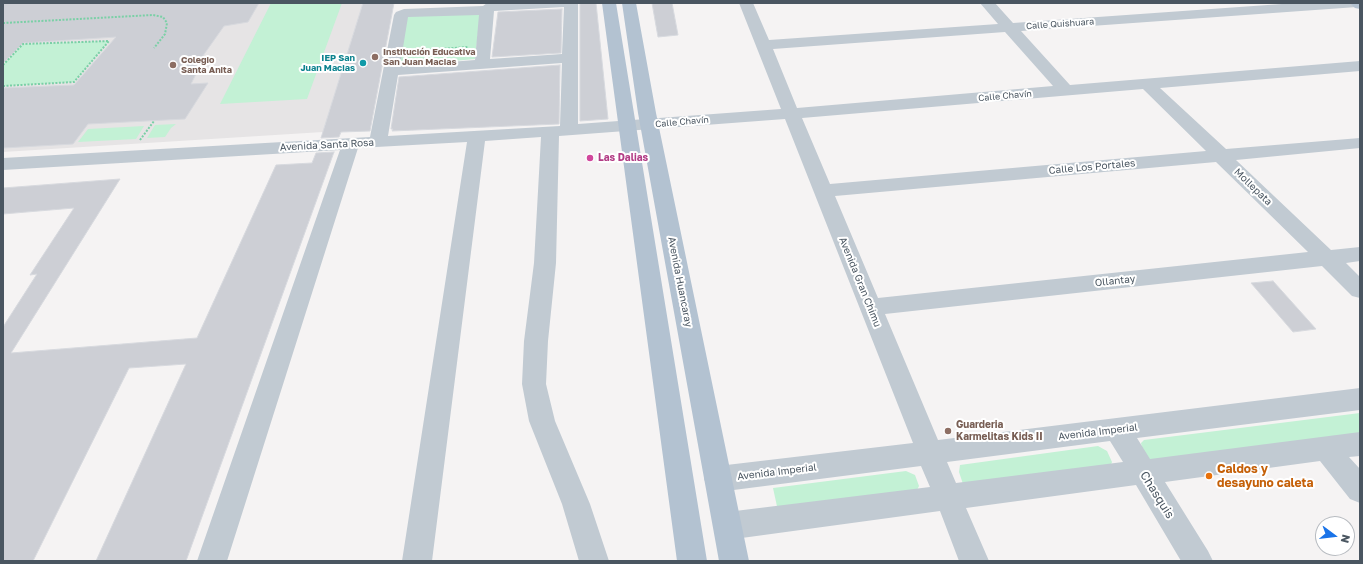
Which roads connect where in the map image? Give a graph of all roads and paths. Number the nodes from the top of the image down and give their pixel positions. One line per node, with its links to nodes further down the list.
1 (562, 3): 9 (street)
2 (571, 3): 16 (street)
3 (609, 3): 27 (main road)
4 (629, 3): 26 (main road, Avenida Huancaray)
5 (746, 3): 12 (street, Avenida Gran Chimu)
6 (987, 3): 11 (street)
7 (1357, 3): 8 (main road); 11 (street, Calle Quishuara)
8 (1360, 5)
9 (486, 10): 18 (street); 20 (street)
10 (3, 23): 14 (path)
11 (1010, 28): 12 (street, Calle Quishuara); 23 (street)
12 (763, 45): 24 (street, Avenida Gran Chimu)
13 (472, 46): 15 (path)
14 (154, 48)
15 (410, 52)
16 (570, 58): 18 (street); 28 (street)
17 (3, 65): 22 (path)
18 (482, 65): 20 (street)
19 (1360, 66): 21 (street, Calle Chavín)
20 (391, 71): 30 (street)
21 (1147, 84): 23 (street, Calle Chavín); 34 (street, Mollepata)
22 (3, 86)
23 (1066, 90): 24 (street, Calle Chavín)
24 (791, 114): 26 (street, Calle Chavín); 36 (street, Avenida Gran Chimu)
25 (154, 120): 33 (path)
26 (650, 125): 27 (street, Avenida Santa Rosa); 47 (main road, Avenida Huancaray)
27 (626, 127): 28 (street, Avenida Santa Rosa); 54 (main road)
28 (560, 131): 29 (street, Avenida Santa Rosa); 53 (street)
29 (477, 136): 30 (street, Avenida Santa Rosa); 52 (street)
30 (378, 142): 31 (street, Avenida Santa Rosa)
31 (351, 143): 35 (street, Avenida Santa Rosa); 51 (street)
32 (1360, 143): 34 (street, Calle Los Portales)
33 (138, 144)
34 (1220, 155): 36 (street, Calle Los Portales); 38 (street, Mollepata)
35 (3, 164)
36 (823, 191): 40 (street, Avenida Gran Chimu)
37 (1360, 254): 38 (street, Ollantay)
38 (1327, 258): 39 (street, Mollepata); 40 (street, Ollantay)
39 (1360, 290)
40 (870, 307): 45 (street, Avenida Gran Chimu)
41 (1360, 399): 42 (street, Avenida Imperial)
42 (1117, 429): 45 (street, Avenida Imperial); 46 (street, Chasquis)
43 (1360, 444): 44 (street)
44 (1326, 449): 46 (street); 48 (street)
45 (930, 453): 47 (street, Avenida Imperial); 49 (street, Avenida Gran Chimu)
46 (1143, 472): 49 (street); 57 (street, Chasquis)
47 (718, 479): 50 (main road, Avenida Huancaray)
48 (1360, 490)
49 (948, 497): 50 (street); 56 (street, Avenida Gran Chimu)
50 (727, 526): 55 (main road, Avenida Huancaray)
51 (212, 561)
52 (417, 561)
53 (594, 561)
54 (692, 561)
55 (734, 561)
56 (974, 561)
57 (1198, 561)

